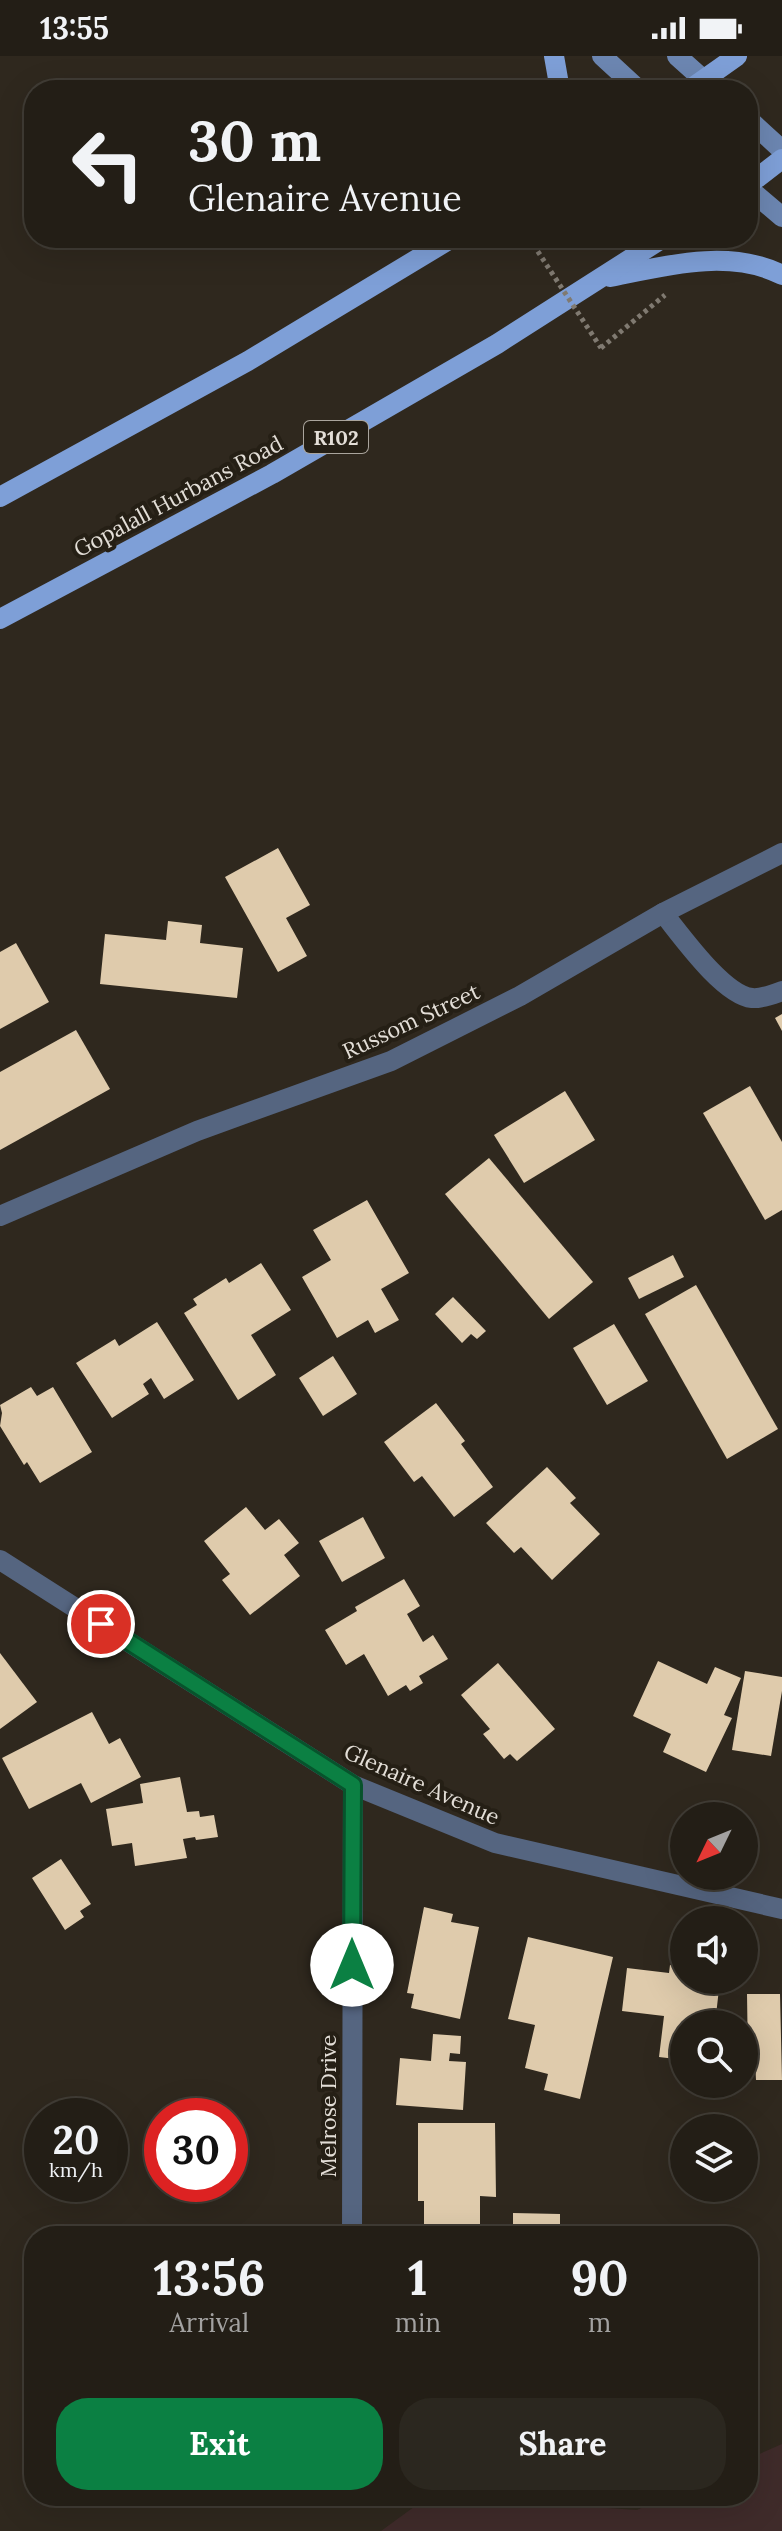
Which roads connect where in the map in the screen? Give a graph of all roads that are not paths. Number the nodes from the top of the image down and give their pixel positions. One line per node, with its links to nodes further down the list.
1 (554, 56): 5 (main road)
2 (602, 56): 6 (main road)
3 (677, 56): 7 (main road)
4 (737, 56): 8 (main road)
5 (558, 80)
6 (628, 80)
7 (697, 80)
8 (711, 80)
9 (758, 128): 10 (main road)
10 (782, 150)
11 (782, 159): 12 (main road)
12 (758, 178)
13 (758, 195): 14 (main road)
14 (782, 217)
15 (435, 248): 19 (main road)
16 (647, 248): 18 (main road, Gopalall Hurbans Road / R102)
17 (782, 275): 18 (main road)
18 (596, 280): 20 (main road, Gopalall Hurbans Road / R102)
19 (0, 497)
20 (0, 619)
21 (782, 853): 22 (street, Russom Street)
22 (663, 913): 23 (street); 24 (street, Russom Street)
23 (782, 991)
24 (0, 1216)
25 (0, 1560): 26 (street, Glenaire Avenue)
26 (353, 1785): 27 (street, Glenaire Avenue); 28 (street, Melrose Drive)
27 (782, 1909)
28 (352, 2226)

